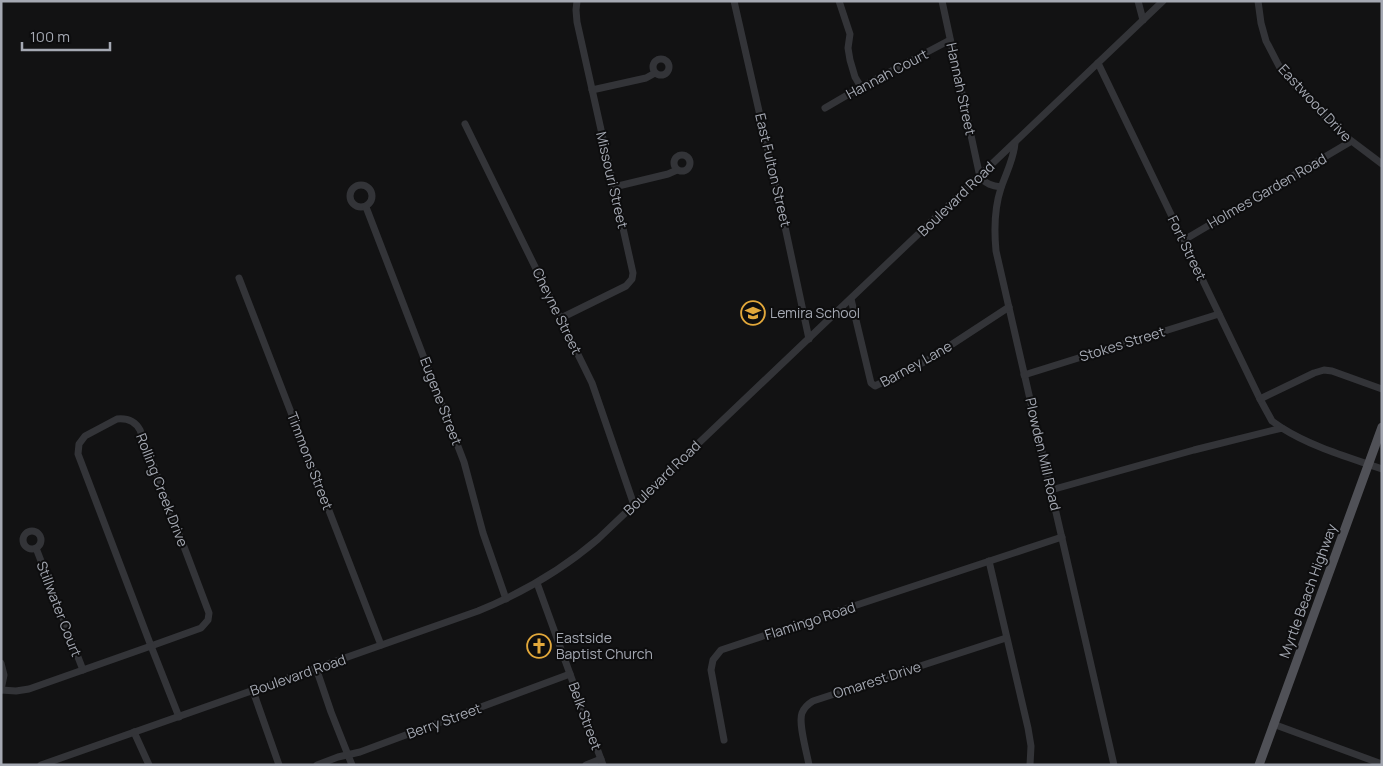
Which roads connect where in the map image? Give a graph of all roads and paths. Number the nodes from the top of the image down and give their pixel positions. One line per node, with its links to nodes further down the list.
1 (577, 1): 13 (street, Missouri Street)
2 (734, 1): 30 (street, East Fulton Street)
3 (839, 1): 12 (street)
4 (942, 1): 9 (street, Hannah Street)
5 (1138, 1): 8 (street)
6 (1163, 1): 8 (street, Boulevard Road)
7 (1258, 1): 16 (street, Eastwood Drive)
8 (1143, 20): 10 (street, Boulevard Road)
9 (950, 40): 12 (street, Hannah Court); 20 (street, Hannah Street)
10 (1098, 63): 17 (street, Boulevard Road); 24 (street, Fort Street)
11 (655, 73): 13 (street)
12 (860, 87): 14 (street, Hannah Court)
13 (592, 90): 21 (street, Missouri Street)
14 (825, 108)
15 (466, 124): 29 (street, Cheyne Street)
16 (1350, 142): 18 (street, Eastwood Drive); 24 (street, Holmes Garden Road)
17 (1015, 143): 20 (street, Boulevard Road); 22 (street, Plowden Mill Road)
18 (1382, 164)
19 (677, 170): 21 (street)
20 (980, 177): 22 (street); 26 (street, Boulevard Road)
21 (614, 187): 29 (street, Missouri Street)
22 (1001, 188): 27 (street, Plowden Mill Road)
23 (366, 206): 44 (street, Eugene Street)
24 (1184, 240): 28 (street, Fort Street)
25 (239, 278): 46 (street, Timmons Street)
26 (851, 299): 27 (street, Barney Lane); 30 (street, Boulevard Road)
27 (1009, 307): 31 (street, Plowden Mill Road)
28 (1219, 314): 31 (street, Stokes Street); 33 (street, Fort Street)
29 (560, 318): 39 (street, Cheyne Street)
30 (809, 339): 39 (street, Boulevard Road)
31 (1024, 375): 38 (street, Plowden Mill Road)
32 (1382, 389): 33 (street)
33 (1260, 399): 35 (street, Fort Street)
34 (1382, 427): 36 (main road, Myrtle Beach Highway)
35 (1282, 428): 36 (street, Fort Street); 38 (street)
36 (1368, 464): 37 (street, Fort Street); 55 (main road, Myrtle Beach Highway)
37 (1382, 469)
38 (1051, 490): 40 (street, Plowden Mill Road)
39 (634, 505): 43 (street, Boulevard Road)
40 (1062, 537): 42 (street, Flamingo Road); 70 (street, Plowden Mill Road)
41 (36, 548): 50 (street, Stillwater Court)
42 (989, 561): 45 (street); 57 (street, Flamingo Road)
43 (537, 583): 44 (street, Boulevard Road); 51 (street, Belk Street)
44 (506, 599): 46 (street, Boulevard Road)
45 (1006, 638): 68 (street, Omarest Drive); 69 (street)
46 (381, 645): 49 (street, Boulevard Road)
47 (152, 646): 47 (street, Rolling Creek Drive); 50 (street, Rolling Creek Drive); 54 (street, Rolling Creek Drive)
48 (1, 663): 52 (street)
49 (316, 668): 53 (street, Boulevard Road); 58 (street)
50 (82, 670): 52 (street, Rolling Creek Drive)
51 (570, 674): 58 (street, Berry Street); 60 (street, Belk Street)
52 (1, 690)
53 (253, 690): 54 (street, Boulevard Road); 64 (street)
54 (178, 717): 56 (street, Boulevard Road)
55 (1273, 724): 61 (street); 71 (main road, Myrtle Beach Highway)
56 (134, 732): 59 (street, Boulevard Road); 63 (street)
57 (724, 740)
58 (348, 755): 65 (street, Berry Street); 66 (street)
59 (62, 761): 62 (street, Boulevard Road)
60 (602, 762): 67 (street)
61 (1382, 764)
62 (41, 765)
63 (149, 765)
64 (279, 765)
65 (317, 765)
66 (352, 765)
67 (586, 765)
68 (809, 765)
69 (1030, 765)
70 (1114, 765)
71 (1259, 765)

